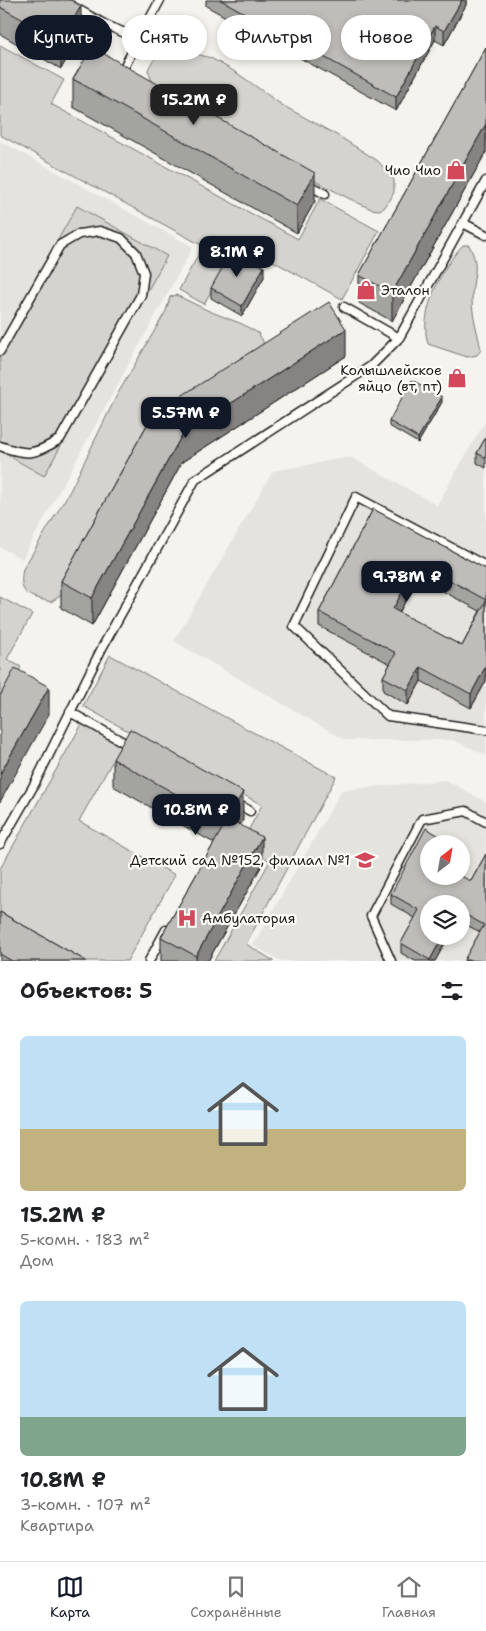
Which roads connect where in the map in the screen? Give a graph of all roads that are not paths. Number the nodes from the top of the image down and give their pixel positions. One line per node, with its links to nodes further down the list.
1 (61, 0): 4 (lane)
2 (160, 0): 3 (lane)
3 (152, 15)
4 (122, 32)
5 (128, 60): 6 (lane)
6 (127, 82)
7 (299, 180): 9 (lane)
8 (486, 180): 10 (lane)
9 (325, 194)
10 (462, 223): 11 (lane); 13 (lane)
11 (486, 235)
12 (344, 307): 13 (lane)
13 (399, 338): 17 (lane)
14 (0, 351): 15 (lane)
15 (0, 446)
16 (486, 566): 18 (lane)
17 (70, 712): 19 (lane); 23 (lane)
18 (486, 729)
19 (136, 749)
20 (224, 797): 21 (lane)
21 (250, 811)
22 (486, 822): 26 (lane)
23 (0, 844)
24 (172, 919): 25 (lane)
25 (149, 961)
26 (391, 961)

